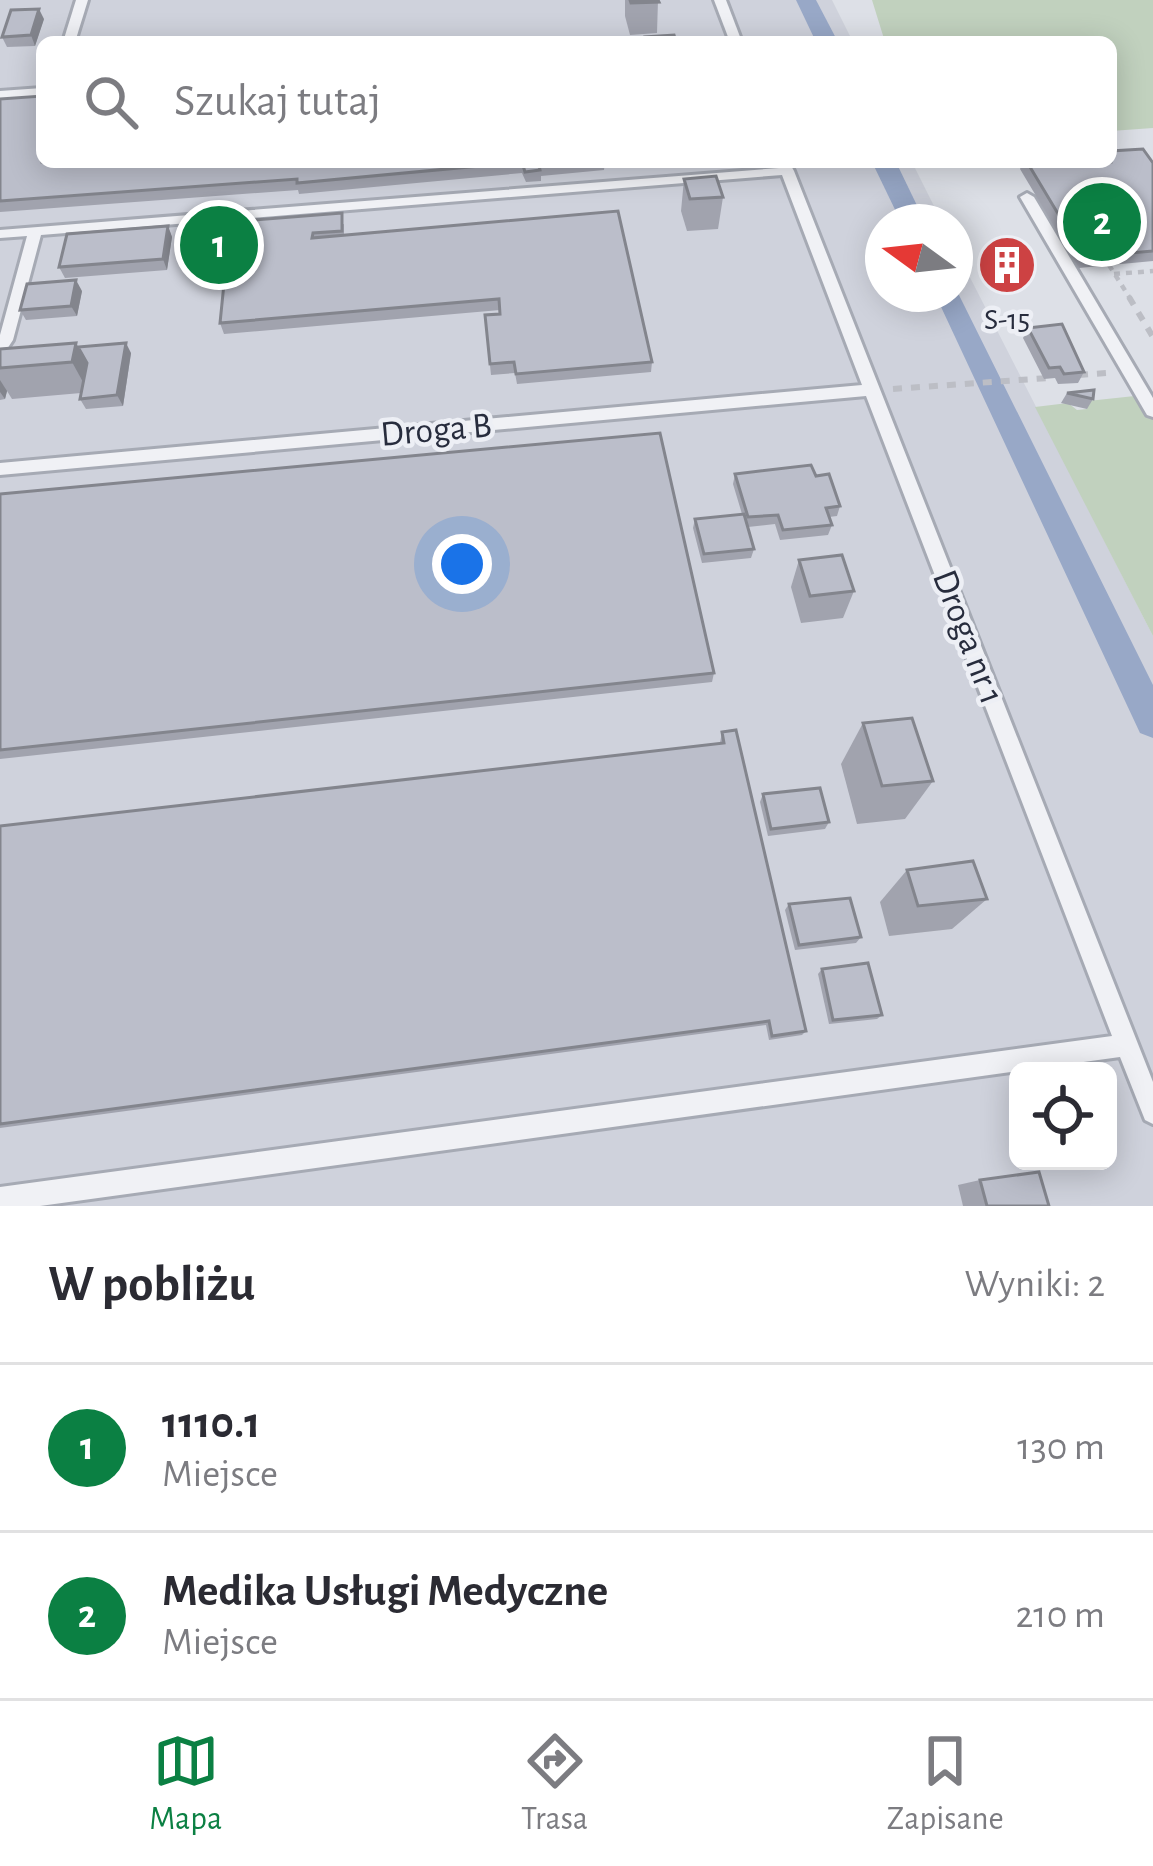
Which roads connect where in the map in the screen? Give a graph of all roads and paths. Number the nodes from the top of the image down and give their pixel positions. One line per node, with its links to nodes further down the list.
1 (82, 0): 3 (lane)
2 (719, 0): 4 (lane)
3 (71, 36)
4 (734, 36)
5 (36, 92): 6 (lane)
6 (0, 95)
7 (773, 168): 10 (lane)
8 (785, 168): 20 (lane, Droga nr 1)
9 (1027, 197): 17 (lane)
10 (35, 232): 11 (lane); 16 (lane)
11 (0, 234)
12 (1109, 265): 14 (path)
13 (1153, 271): 14 (path)
14 (1114, 274): 15 (path)
15 (1153, 338)
16 (0, 348)
17 (1129, 371): 18 (path); 21 (lane)
18 (1075, 376)
19 (1057, 377): 20 (path)
20 (872, 390): 22 (lane, Droga B); 23 (lane, Droga nr 1)
21 (1153, 411)
22 (0, 470)
23 (1127, 1045): 24 (lane, Droga nr 1); 25 (lane)
24 (1153, 1112)
25 (0, 1198)

